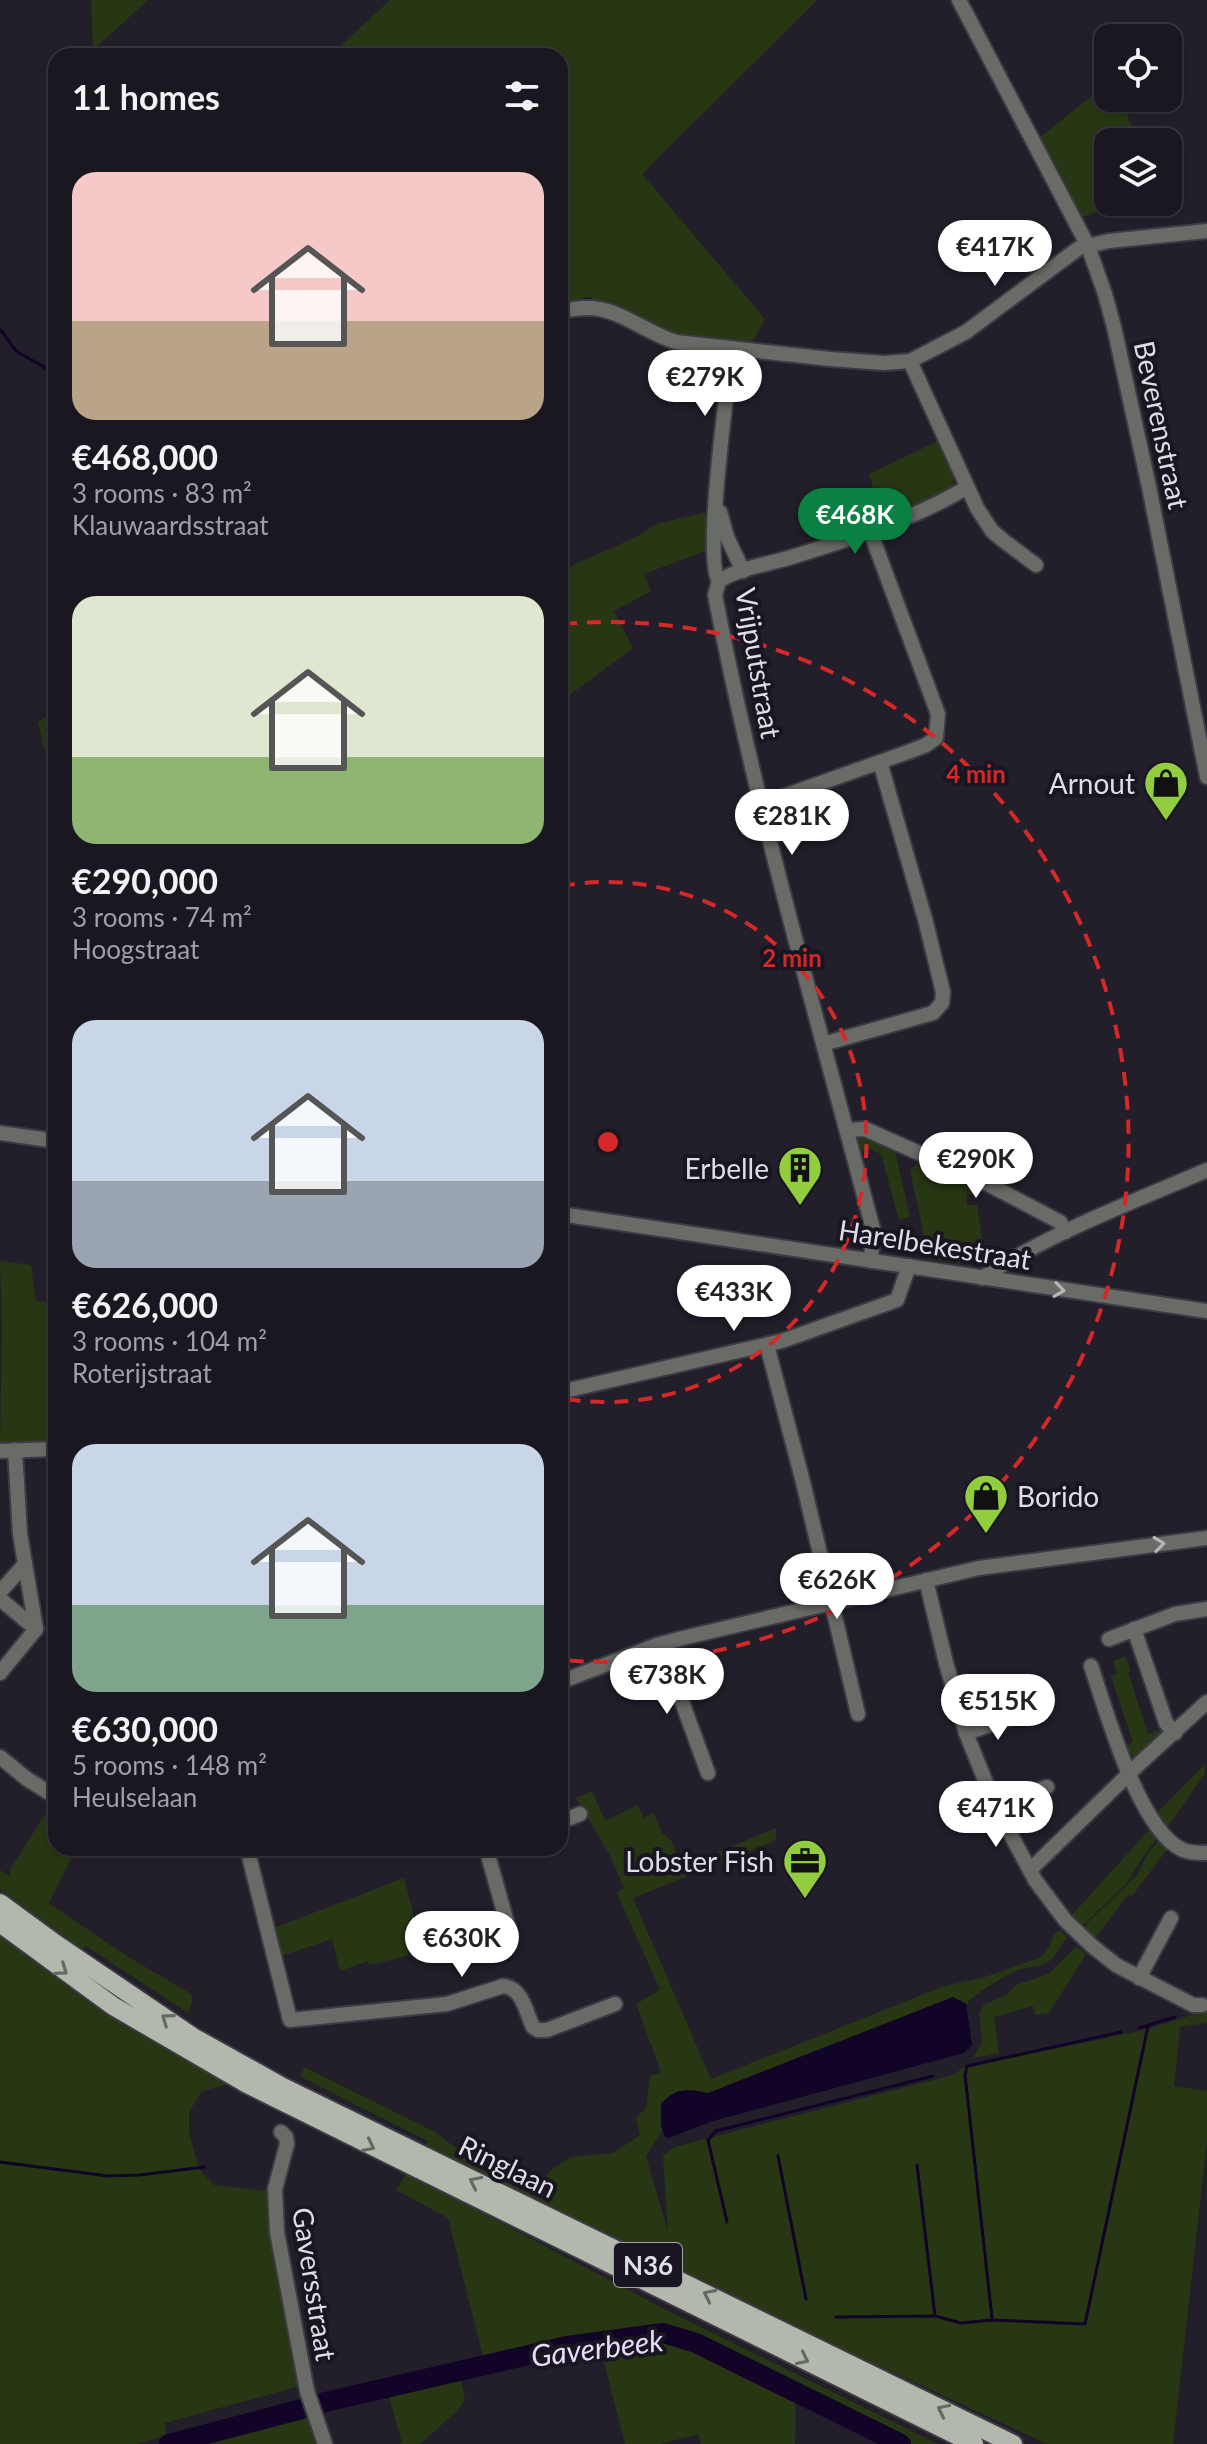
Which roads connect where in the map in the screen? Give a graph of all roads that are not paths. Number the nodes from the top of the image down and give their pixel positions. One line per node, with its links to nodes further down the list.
1 (959, 0): 3 (street, Beverenstraat)
2 (1207, 231): 3 (street)
3 (1088, 246): 6 (street); 14 (street, Beverenstraat)
4 (568, 310): 5 (street)
5 (732, 348): 6 (street); 8 (street, Vrijputstraat)
6 (910, 361): 7 (street)
7 (966, 488): 9 (street); 10 (street)
8 (716, 492): 11 (street, Vrijputstraat); 12 (street, Vrijputstraat)
9 (870, 531): 11 (street); 13 (street)
10 (1036, 565)
11 (743, 571): 12 (street)
12 (719, 581): 15 (street, Vrijputstraat)
13 (880, 762): 15 (street); 16 (street)
14 (1207, 777)
15 (759, 805): 16 (street, Vrijputstraat)
16 (823, 1044): 17 (street, Vrijputstraat)
17 (847, 1130): 22 (street); 23 (street, Vrijputstraat)
18 (0, 1133): 19 (street)
19 (48, 1140)
20 (1207, 1170): 22 (street)
21 (568, 1215): 23 (street, Harelbekestraat)
22 (1065, 1232): 25 (street)
23 (871, 1261): 24 (street, Harelbekestraat)
24 (909, 1266): 25 (street, Harelbekestraat); 27 (street)
25 (982, 1278): 26 (street, Harelbekestraat, one-way to 26)
26 (1207, 1311)
27 (767, 1345): 28 (street); 36 (street)
28 (568, 1390)
29 (48, 1449): 30 (street)
30 (8, 1451): 32 (street)
31 (1207, 1538): 33 (street, one-way to 31)
32 (25, 1564): 34 (street); 38 (street)
33 (926, 1580): 36 (street); 48 (street)
34 (0, 1592)
35 (0, 1599): 38 (street)
36 (831, 1603): 41 (street); 46 (street)
37 (1207, 1609): 39 (street)
38 (36, 1629): 43 (street)
39 (1134, 1629): 40 (street); 49 (street)
40 (1109, 1639)
41 (657, 1645): 44 (street); 51 (street)
42 (1091, 1666): 52 (street)
43 (0, 1673)
44 (568, 1679)
45 (1207, 1702): 49 (street)
46 (858, 1714)
47 (1019, 1715): 48 (street)
48 (966, 1733): 55 (street)
49 (1175, 1733): 52 (street)
50 (0, 1757): 54 (street)
51 (708, 1773)
52 (1129, 1774): 58 (street); 61 (street)
53 (1047, 1787): 55 (street)
54 (48, 1792)
55 (995, 1805): 61 (street)
56 (580, 1814): 57 (street)
57 (568, 1819)
58 (1207, 1853)
59 (249, 1856): 67 (street)
60 (491, 1856): 65 (street)
61 (1030, 1870): 66 (street)
62 (0, 1903): 72 (main road, Ringlaan / N36, one-way to 62)
63 (1171, 1918): 66 (street)
64 (0, 1923): 71 (main road, Ringlaan / N36, one-way to 71)
65 (508, 1926)
66 (1139, 1978): 68 (street)
67 (615, 2004)
68 (1202, 2005)
69 (281, 2132): 70 (street, Gaversstraat)
70 (325, 2444)
71 (974, 2444)
72 (1013, 2444)

